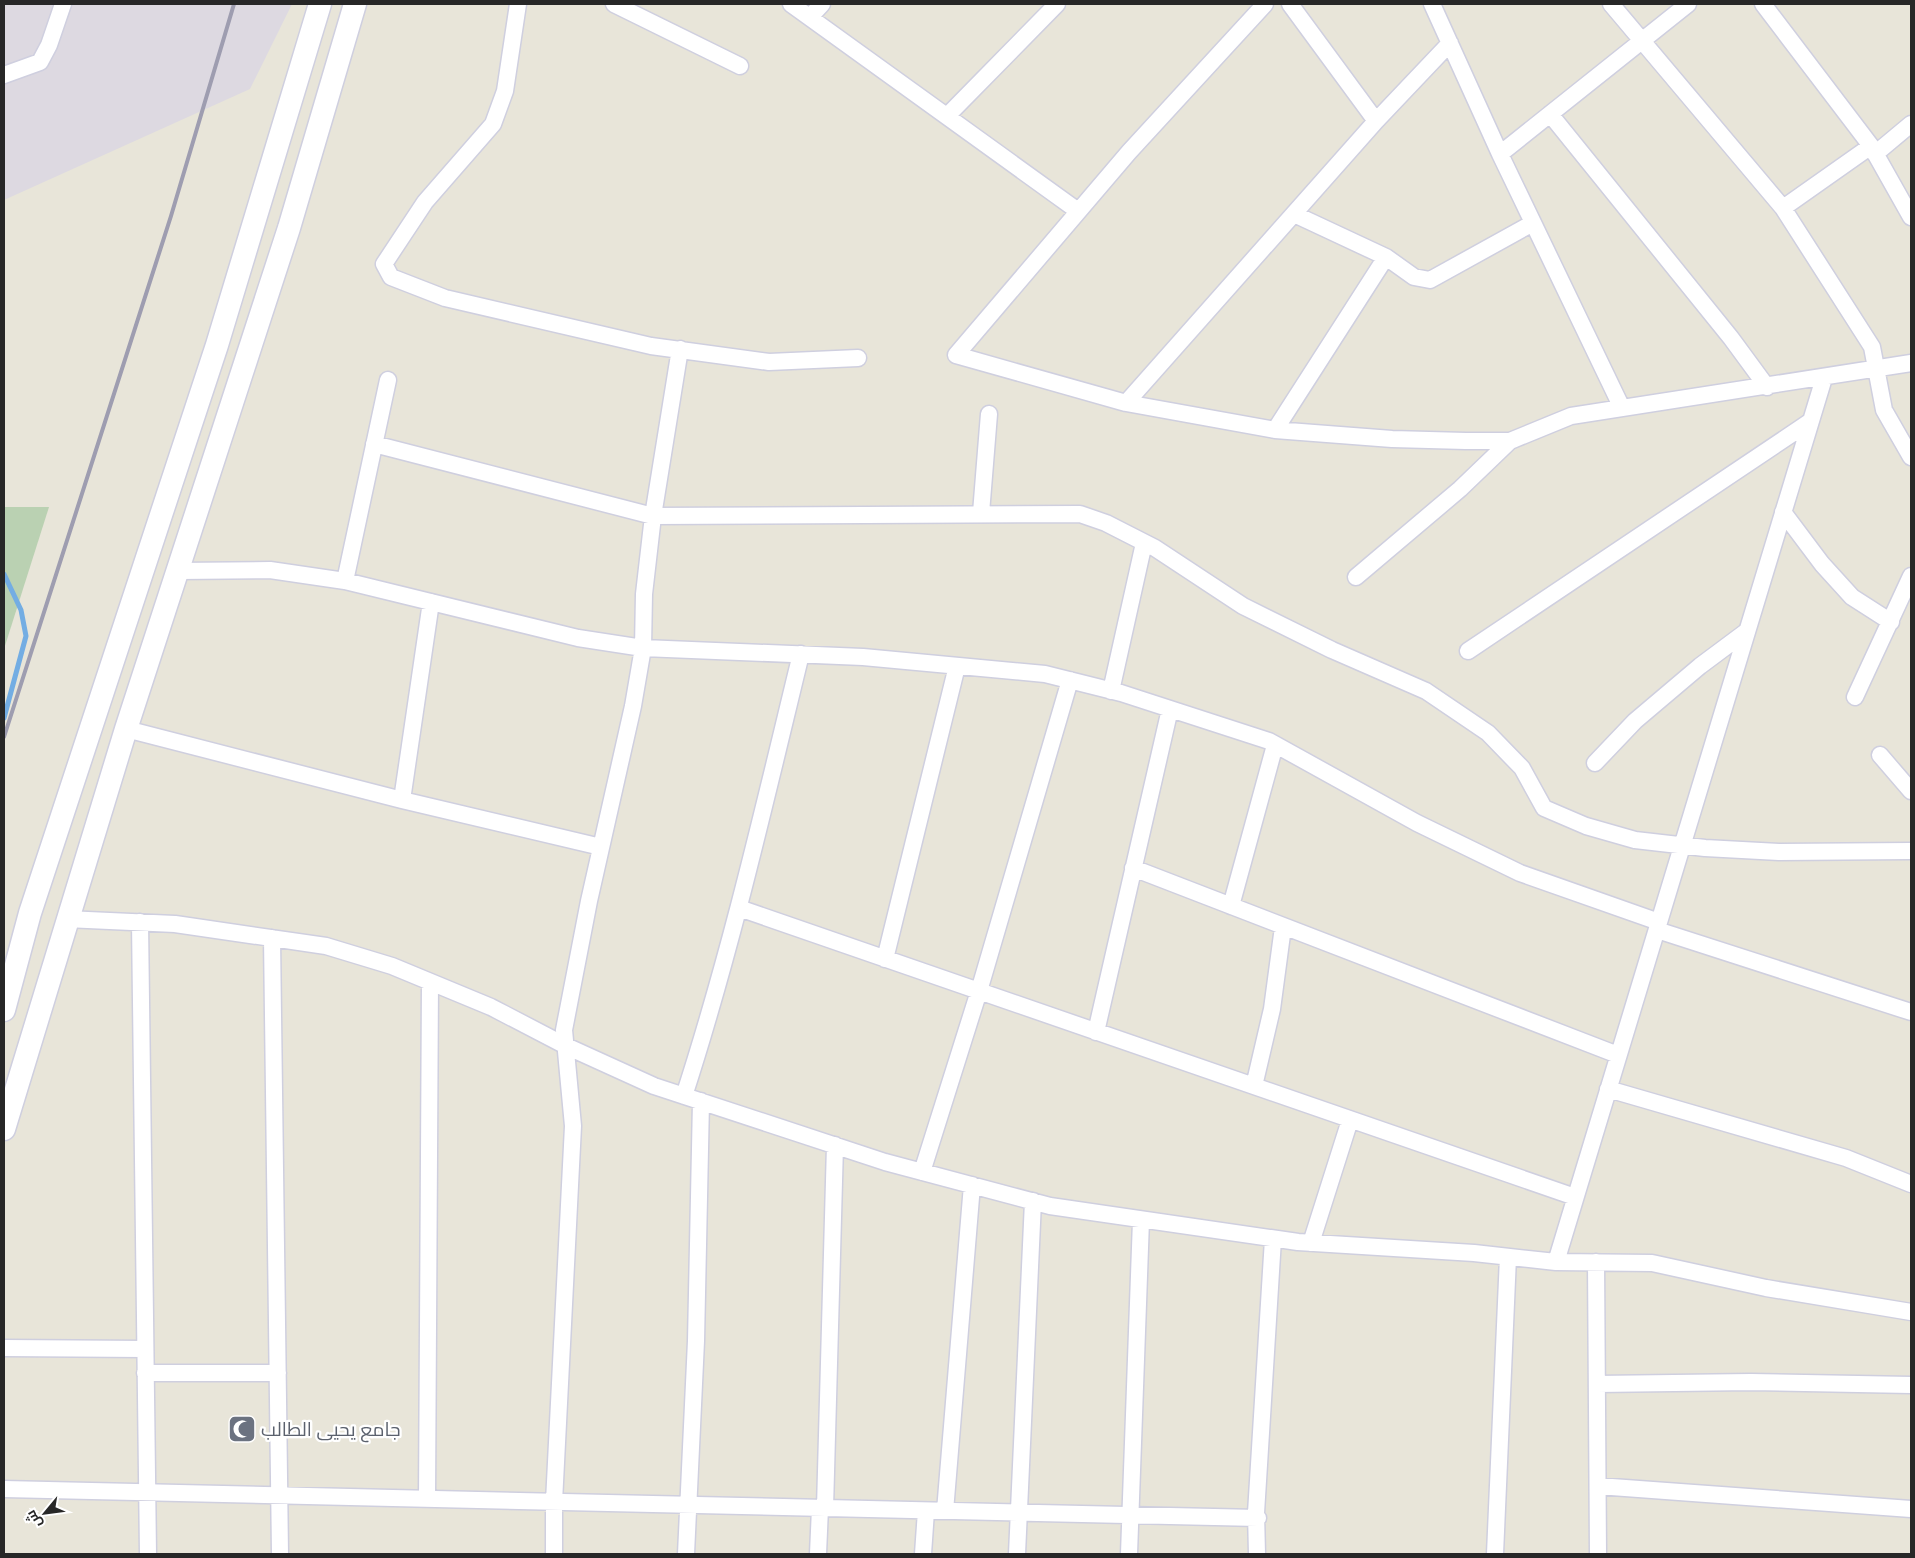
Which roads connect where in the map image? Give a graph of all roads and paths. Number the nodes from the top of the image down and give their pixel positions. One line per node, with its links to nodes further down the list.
1 (63, 4): 19 (street)
2 (320, 4): 86 (main road)
3 (355, 4): 51 (main road)
4 (518, 4): 32 (street)
5 (614, 4): 18 (street)
6 (791, 4): 15 (street)
7 (822, 4): 15 (street)
8 (1057, 4): 21 (street)
9 (1265, 4): 27 (street)
10 (1290, 4): 22 (street)
11 (1432, 4): 17 (street)
12 (1611, 4): 16 (street)
13 (1688, 4): 16 (street)
14 (1763, 4): 24 (street)
15 (810, 17): 21 (street)
16 (1641, 41): 20 (street); 26 (street)
17 (1450, 43): 22 (street); 25 (street)
18 (740, 66)
19 (4, 75)
20 (1550, 114): 25 (street); 38 (street)
21 (947, 116): 27 (street)
22 (1376, 121): 28 (street)
23 (1911, 124): 24 (street)
24 (1873, 150): 26 (street); 29 (street)
25 (1500, 154): 30 (street)
26 (1783, 208): 35 (street)
27 (1078, 211): 39 (street)
28 (1294, 214): 31 (street); 39 (street)
29 (1911, 217)
30 (1533, 223): 31 (street); 40 (street)
31 (1386, 257): 43 (street)
32 (680, 350): 33 (street); 49 (street)
33 (858, 358)
34 (1911, 362): 35 (street)
35 (1878, 369): 36 (street); 46 (street)
36 (1824, 378): 38 (street); 42 (street)
37 (388, 380): 45 (street)
38 (1767, 387): 40 (street)
39 (1126, 403): 43 (street)
40 (1622, 408): 44 (street)
41 (989, 414): 48 (street)
42 (1811, 421): 47 (street); 59 (street)
43 (1275, 430): 44 (street)
44 (1510, 441): 53 (street)
45 (374, 444): 49 (street); 54 (street)
46 (1911, 457)
47 (1783, 512): 56 (street); 57 (street)
48 (981, 513): 49 (street); 50 (street)
49 (653, 516): 58 (street)
50 (1144, 543): 63 (street); 72 (street)
51 (178, 571): 54 (street); 66 (main road)
52 (1911, 576): 56 (street)
53 (1356, 577)
54 (345, 581): 55 (street)
55 (431, 602): 58 (street); 71 (street)
56 (1891, 622): 64 (street)
57 (1747, 631): 69 (street); 72 (street)
58 (643, 648): 60 (street); 73 (street)
59 (1468, 652)
60 (801, 654): 61 (street); 77 (street)
61 (957, 666): 62 (street); 83 (street)
62 (1070, 680): 63 (street); 85 (street)
63 (1111, 691): 65 (street)
64 (1855, 697)
65 (1170, 709): 67 (street); 75 (street)
66 (126, 729): 71 (street); 78 (main road)
67 (1275, 745): 76 (street); 80 (street)
68 (1880, 755): 70 (street)
69 (1595, 763)
70 (1911, 791)
71 (402, 800): 73 (street)
72 (1683, 844): 74 (street); 80 (street)
73 (601, 847): 89 (street)
74 (1911, 851)
75 (1133, 868): 76 (street); 88 (street)
76 (1231, 906): 81 (street)
77 (739, 908): 83 (street); 93 (street)
78 (66, 919): 79 (street); 96 (main road)
79 (140, 922): 82 (street); 111 (street)
80 (1658, 926): 87 (street); 90 (street)
81 (1283, 927): 90 (street); 91 (street)
82 (272, 938): 84 (street); 112 (street)
83 (885, 958): 85 (street)
84 (430, 982): 89 (street); 120 (street)
85 (979, 991): 88 (street); 98 (street)
86 (4, 1010)
87 (1911, 1012)
88 (1096, 1032): 91 (street)
89 (566, 1046): 93 (street); 121 (street)
90 (1618, 1055): 92 (street)
91 (1254, 1086): 95 (street)
92 (1608, 1089): 99 (street); 101 (street)
93 (684, 1096): 94 (street)
94 (701, 1102): 97 (street); 122 (street)
95 (1350, 1120): 101 (street); 105 (street)
96 (5, 1123)
97 (836, 1146): 98 (street); 123 (street)
98 (922, 1172): 100 (street)
99 (1911, 1184)
100 (972, 1185): 102 (street); 126 (street)
101 (1575, 1198): 107 (street)
102 (1032, 1201): 103 (street); 127 (street)
103 (1141, 1220): 104 (street); 128 (street)
104 (1274, 1239): 105 (street); 129 (street)
105 (1310, 1243): 106 (street)
106 (1508, 1257): 107 (street); 139 (street)
107 (1556, 1262): 108 (street)
108 (1596, 1262): 109 (street); 114 (street)
109 (1911, 1312)
110 (4, 1348): 111 (street)
111 (145, 1348): 113 (street)
112 (278, 1373): 113 (street); 119 (street)
113 (146, 1374): 118 (street)
114 (1597, 1384): 115 (street); 116 (street)
115 (1911, 1385)
116 (1598, 1486): 124 (street); 140 (street)
117 (4, 1489): 118 (street)
118 (147, 1492): 119 (street); 130 (street)
119 (279, 1496): 120 (street); 131 (street)
120 (427, 1499): 121 (street)
121 (554, 1502): 122 (street); 132 (street)
122 (688, 1505): 123 (street); 133 (street)
123 (822, 1508): 125 (street); 134 (street)
124 (1911, 1509)
125 (926, 1510): 126 (street); 135 (street)
126 (945, 1511): 127 (street)
127 (1019, 1513): 128 (street); 136 (street)
128 (1131, 1515): 129 (street); 137 (street)
129 (1258, 1518): 138 (street)
130 (148, 1554)
131 (280, 1554)
132 (554, 1554)
133 (686, 1554)
134 (818, 1554)
135 (923, 1554)
136 (1017, 1554)
137 (1129, 1554)
138 (1257, 1554)
139 (1495, 1554)
140 (1598, 1554)

